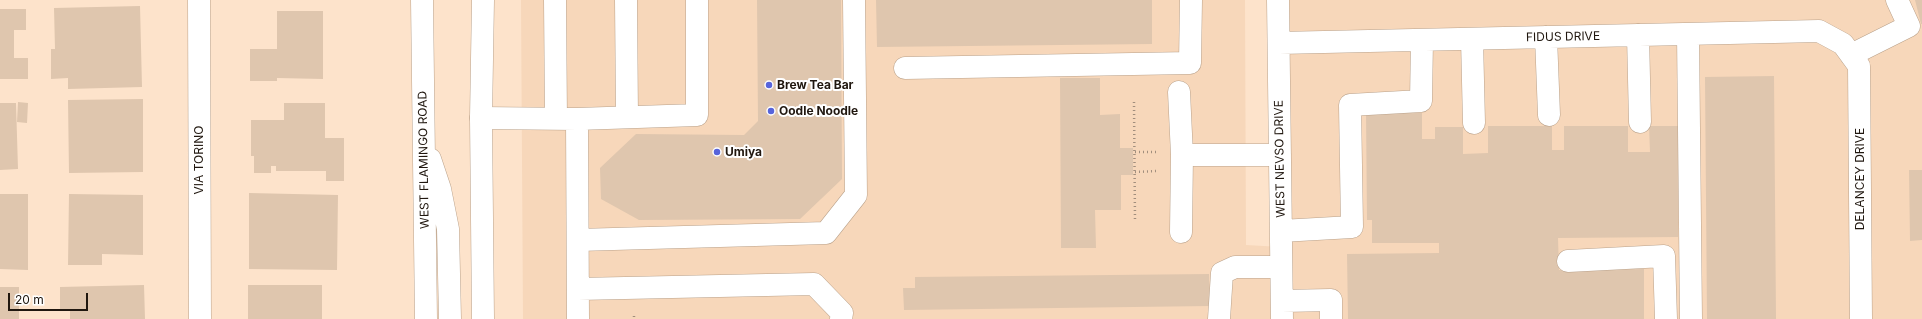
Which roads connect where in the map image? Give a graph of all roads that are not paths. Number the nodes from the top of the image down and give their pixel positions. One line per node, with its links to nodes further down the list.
1 (199, 0): 36 (street, VIA TORINO)
2 (422, 0): 26 (street, WEST FLAMINGO ROAD)
3 (483, 0): 22 (street)
4 (555, 0): 23 (street)
5 (626, 0): 21 (street)
6 (697, 0): 21 (street)
7 (854, 0): 31 (street)
8 (1191, 0): 18 (street)
9 (1278, 0): 16 (street, WEST NEVSO DRIVE)
10 (1897, 0): 17 (street)
11 (1688, 34): 12 (street, FIDUS DRIVE); 17 (street, FIDUS DRIVE); 45 (street)
12 (1638, 35): 13 (street, FIDUS DRIVE); 24 (street)
13 (1546, 37): 14 (street, FIDUS DRIVE); 20 (street)
14 (1472, 39): 15 (street, FIDUS DRIVE); 25 (street)
15 (1422, 40): 16 (street, FIDUS DRIVE); 29 (street)
16 (1279, 43): 28 (street, WEST NEVSO DRIVE)
17 (1847, 50): 46 (street, DELANCEY DRIVE)
18 (904, 68)
19 (1179, 92): 27 (street)
20 (1549, 114)
21 (628, 117): 23 (street)
22 (481, 118): 23 (street); 39 (street)
23 (566, 119): 31 (street)
24 (1640, 122)
25 (1474, 124)
26 (424, 139): 37 (street, WEST FLAMINGO ROAD); 38 (street)
27 (1182, 155): 28 (street); 30 (street)
28 (1280, 155): 29 (street, WEST NEVSO DRIVE)
29 (1281, 231): 33 (street, WEST NEVSO DRIVE)
30 (1181, 232)
31 (578, 240): 34 (street)
32 (1568, 261): 44 (street)
33 (1281, 267): 35 (street, WEST NEVSO DRIVE); 42 (street)
34 (578, 289): 40 (street); 41 (street)
35 (1282, 310): 43 (street)
36 (200, 319)
37 (426, 319)
38 (450, 319)
39 (483, 319)
40 (578, 319)
41 (841, 319)
42 (1219, 319)
43 (1331, 319)
44 (1666, 319)
45 (1691, 319)
46 (1861, 319)

